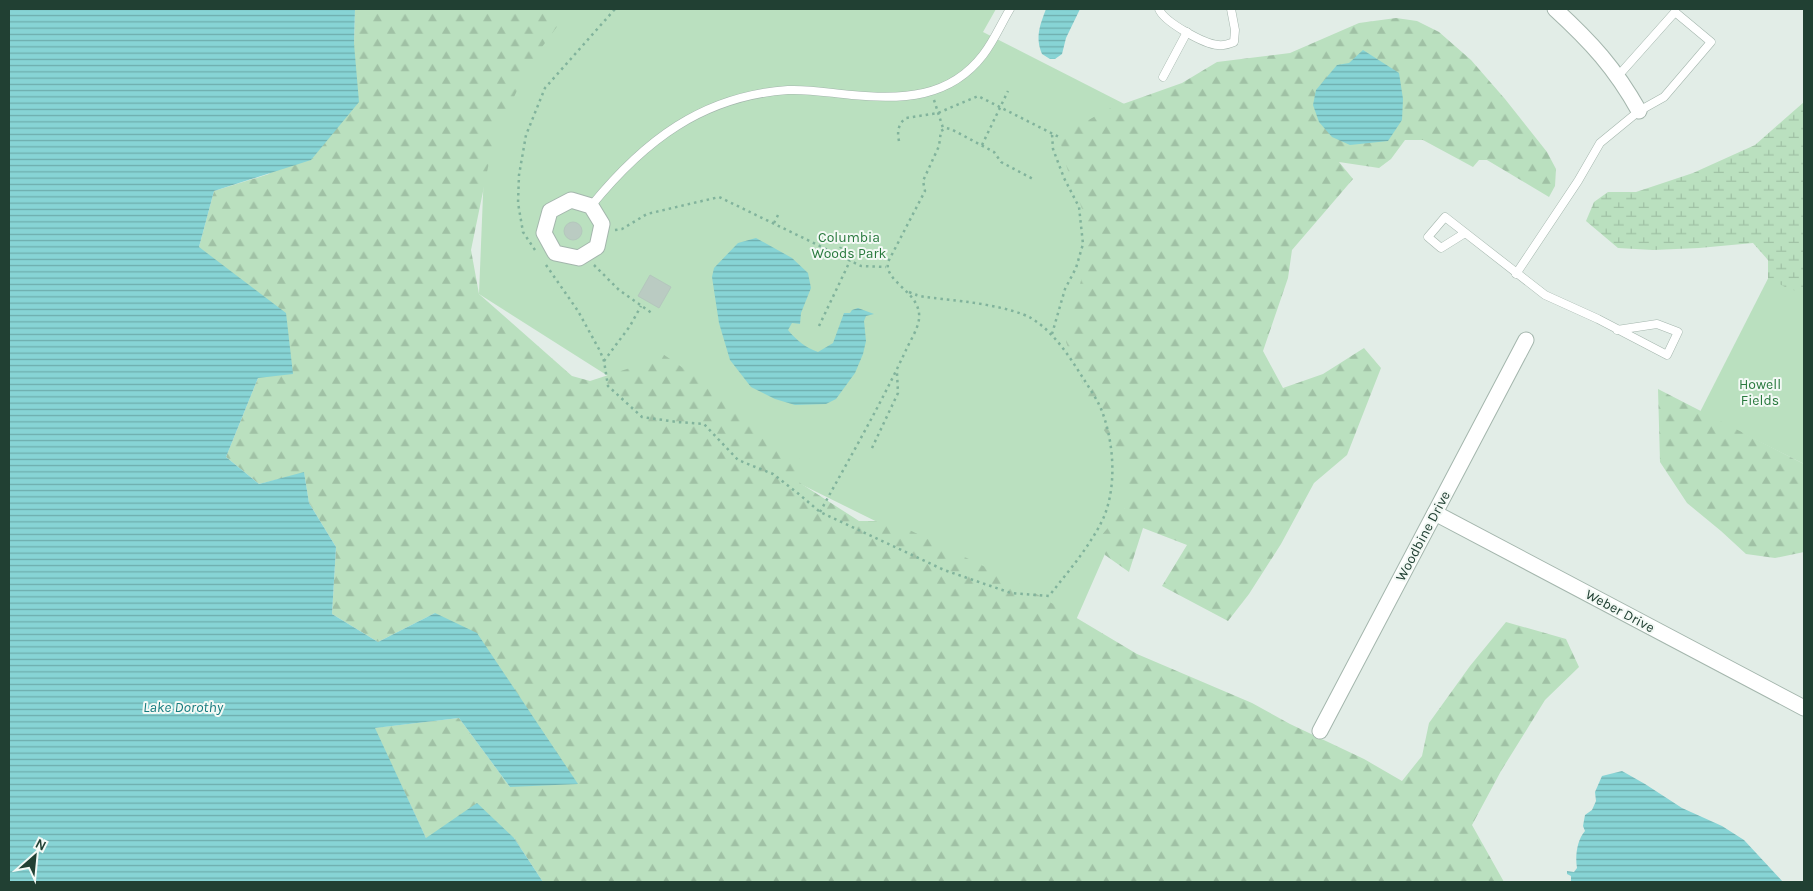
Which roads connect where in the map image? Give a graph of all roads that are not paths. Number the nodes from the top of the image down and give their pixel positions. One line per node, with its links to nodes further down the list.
1 (1010, 9): 9 (lane)
2 (1159, 9): 5 (lane)
3 (1231, 9): 5 (lane)
4 (1555, 9): 6 (street)
5 (1187, 32): 7 (lane)
6 (1618, 76): 8 (street); 8 (lane)
7 (1163, 77)
8 (1639, 110): 11 (lane)
9 (591, 206): 9 (street)
10 (1465, 233): 10 (lane); 11 (lane)
11 (1516, 274): 12 (lane)
12 (1618, 330): 12 (lane)
13 (1526, 340): 14 (street, Woodbine Drive)
14 (1435, 513): 15 (street, Weber Drive); 16 (street, Woodbine Drive)
15 (1804, 708)
16 (1320, 731)

